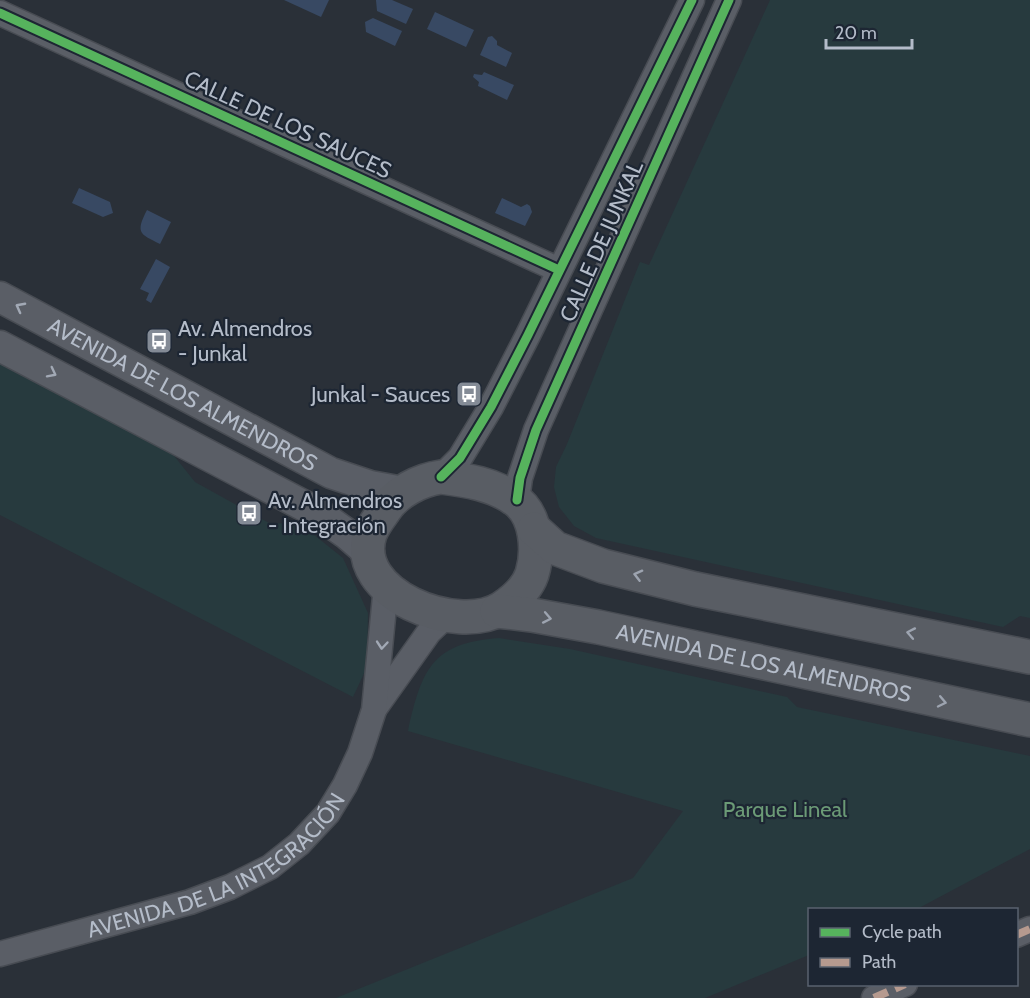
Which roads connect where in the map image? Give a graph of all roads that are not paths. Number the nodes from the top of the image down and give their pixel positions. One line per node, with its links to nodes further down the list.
1 (692, 0): 4 (street, CALLE DE JUNKAL)
2 (729, 0): 9 (street, CALLE DE JUNKAL)
3 (0, 13): 4 (street, CALLE DE LOS SAUCES)
4 (559, 270): 7 (street, CALLE DE JUNKAL)
5 (0, 297): 8 (street, AVENIDA DE LOS ALMENDROS, one-way to 5)
6 (0, 346): 11 (street, AVENIDA DE LOS ALMENDROS, one-way to 11)
7 (441, 477): 8 (main road); 9 (main road)
8 (404, 492): 11 (main road)
9 (517, 500): 10 (main road)
10 (534, 529): 13 (main road); 15 (main road, one-way to 10)
11 (369, 553): 12 (main road)
12 (387, 586): 14 (main road); 16 (street, AVENIDA DE LA INTEGRACIÓN, one-way to 16)
13 (497, 611): 14 (main road); 17 (main road, AVENIDA DE LOS ALMENDROS, one-way to 17)
14 (446, 616): 16 (street, AVENIDA DE LA INTEGRACIÓN)
15 (1030, 657)
16 (374, 710): 18 (street, AVENIDA DE LA INTEGRACIÓN)
17 (1030, 720)
18 (0, 954)
19 (901, 986): 20 (street)
20 (874, 998)

